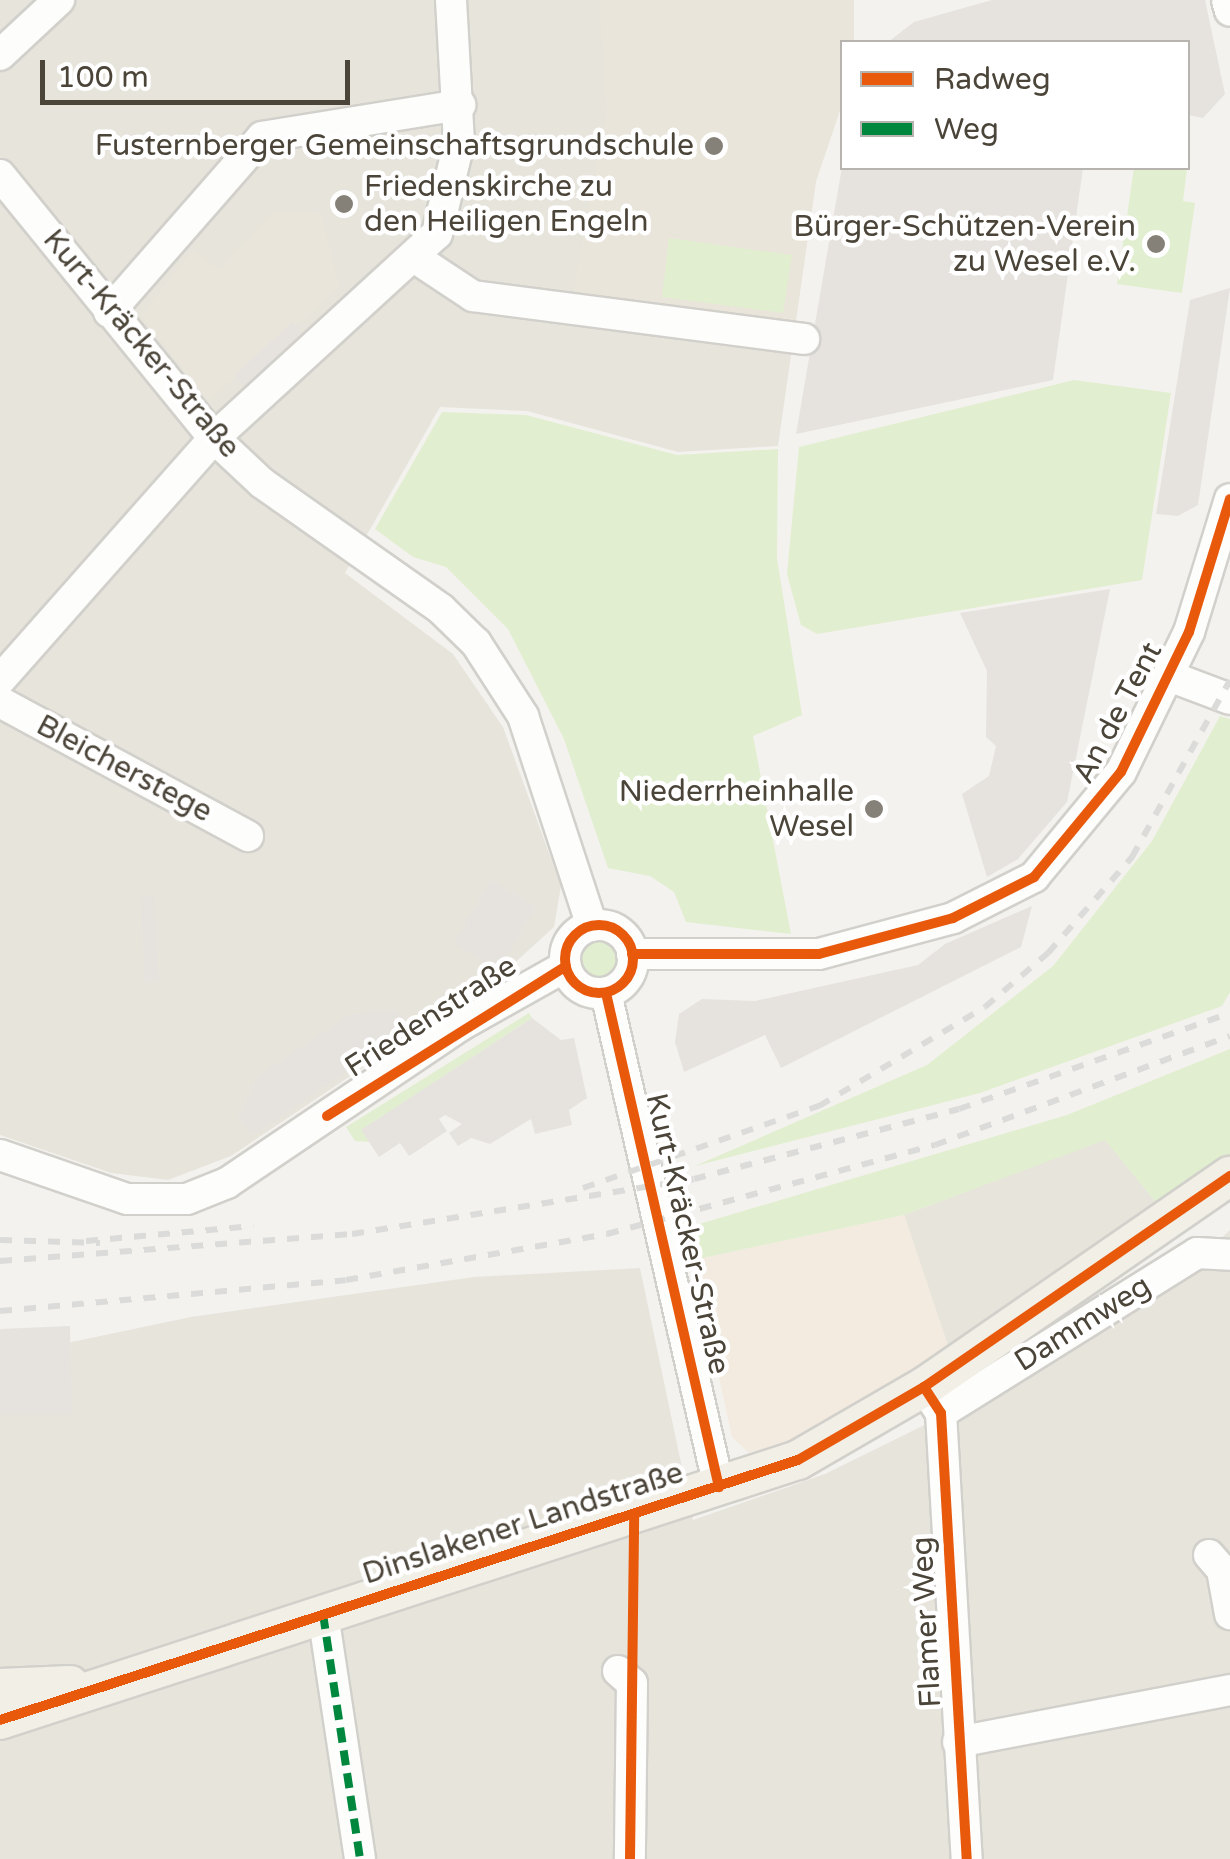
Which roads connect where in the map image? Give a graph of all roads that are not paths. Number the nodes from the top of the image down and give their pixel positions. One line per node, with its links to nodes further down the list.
1 (59, 0): 5 (street)
2 (451, 0): 6 (street)
3 (1227, 0): 4 (street)
4 (1230, 11)
5 (0, 55)
6 (460, 105): 8 (street); 9 (street)
7 (0, 175): 9 (street, Kurt-Kräcker-Straße)
8 (414, 257): 10 (street); 11 (street)
9 (109, 312): 11 (street, Kurt-Kräcker-Straße)
10 (804, 339)
11 (214, 438): 14 (street); 18 (street, Kurt-Kräcker-Straße)
12 (1230, 499): 13 (street, An de Tent)
13 (1169, 676): 15 (street); 19 (street, An de Tent)
14 (0, 680)
15 (1230, 699)
16 (0, 702): 17 (street, Bleicherstege)
17 (248, 836)
18 (592, 926): 19 (street); 20 (street)
19 (632, 954): 21 (street)
20 (566, 966): 21 (street); 22 (street, Friedenstraße)
21 (606, 993): 26 (street, Kurt-Kräcker-Straße)
22 (0, 1155)
23 (1230, 1176): 25 (main road, Dinslakener Landstraße)
24 (1230, 1254): 25 (street, Dammweg)
25 (932, 1400): 26 (main road, Dinslakener Landstraße); 35 (street, Flamer Weg)
26 (718, 1487): 28 (main road, Dinslakener Landstraße)
27 (1209, 1555): 29 (street)
28 (323, 1614): 31 (main road, Dinslakener Landstraße); 36 (street)
29 (1230, 1614)
30 (618, 1670): 37 (street)
31 (103, 1684): 32 (main road, Dinslakener Landstraße); 34 (main road, Dinslakener Landstraße)
32 (0, 1688)
33 (1230, 1690): 35 (street)
34 (0, 1720)
35 (958, 1742): 38 (street, Flamer Weg)
36 (360, 1859)
37 (630, 1859)
38 (967, 1859)

